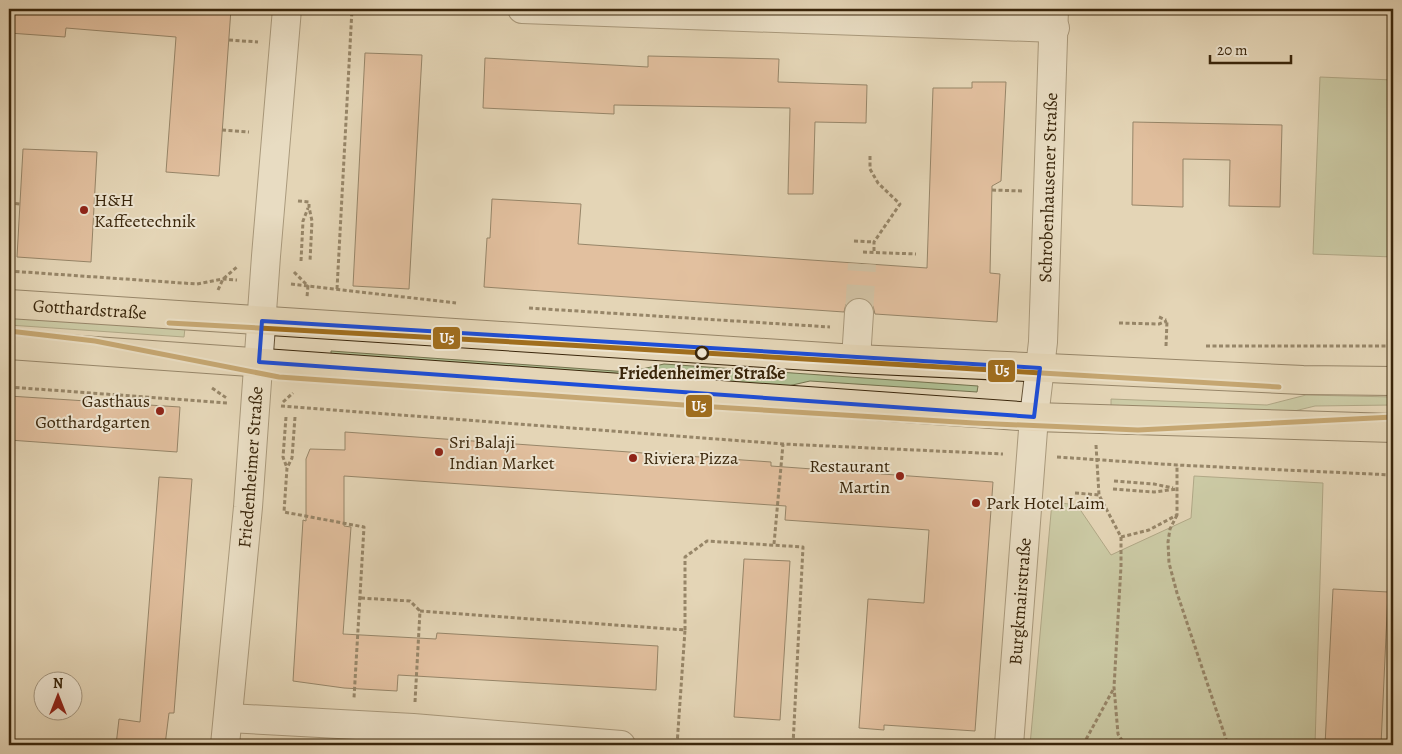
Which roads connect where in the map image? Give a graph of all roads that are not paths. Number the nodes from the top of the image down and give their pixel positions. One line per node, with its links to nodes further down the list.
1 (287, 9): 6 (street, Friedenheimer Straße)
2 (522, 9): 3 (street)
3 (1054, 18): 10 (street, Schrobenhausener Straße)
4 (9, 304): 6 (main road, Gotthardstraße)
5 (859, 313): 8 (street)
6 (262, 321): 8 (main road, Gotthardstraße); 9 (street, Friedenheimer Straße)
7 (9, 345): 9 (main road)
8 (856, 359): 10 (main road, Gotthardstraße)
9 (259, 362): 12 (main road); 14 (street, Friedenheimer Straße)
10 (1040, 368): 11 (main road, Gotthardstraße); 12 (street, Burgkmairstraße)
11 (1393, 382)
12 (1034, 417): 13 (main road); 17 (street, Burgkmairstraße)
13 (1393, 428)
14 (229, 718): 15 (street, Friedenheimer Straße); 16 (street)
15 (226, 745)
16 (621, 745)
17 (1009, 745)

